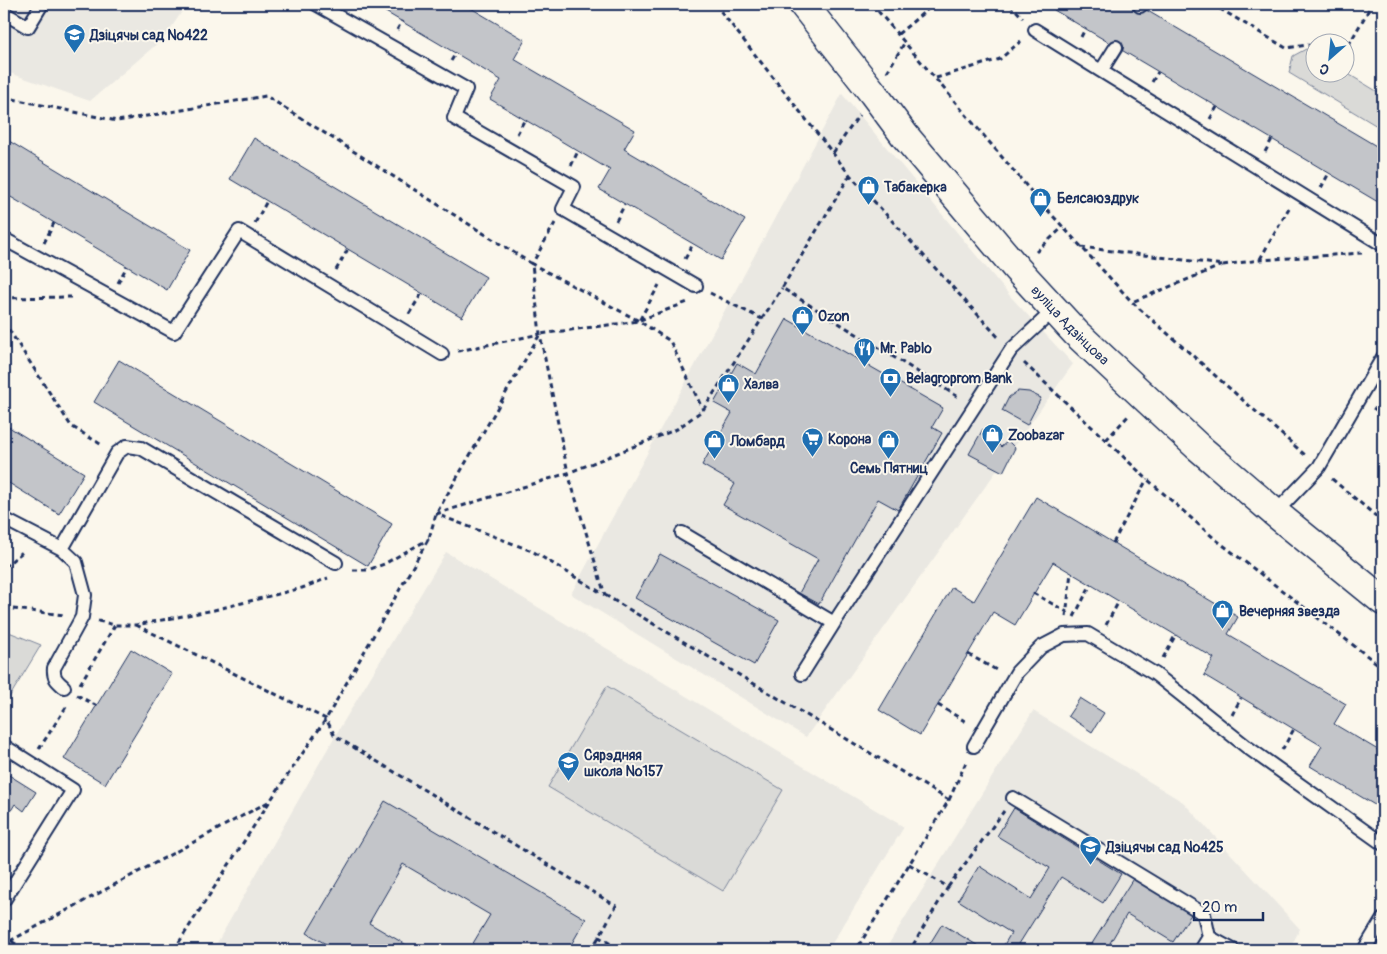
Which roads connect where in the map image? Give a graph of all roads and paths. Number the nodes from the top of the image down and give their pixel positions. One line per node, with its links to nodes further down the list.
1 (42, 4): 9 (lane)
2 (316, 4): 23 (lane)
3 (715, 4): 20 (path)
4 (802, 4): 33 (main road, вуліца Адзінцова)
5 (872, 4): 11 (path)
6 (934, 4): 11 (path)
7 (1212, 4): 13 (path)
8 (1372, 4): 12 (path)
9 (4, 13)
10 (1035, 30): 16 (lane)
11 (898, 34): 17 (path)
12 (1354, 36)
13 (1304, 46)
14 (1116, 47): 16 (lane)
15 (1000, 59): 17 (path)
16 (1101, 71): 22 (lane)
17 (936, 78): 24 (path)
18 (4, 97): 31 (path)
19 (853, 125): 20 (path)
20 (833, 154): 21 (path)
21 (850, 175): 36 (path); 50 (path)
22 (1298, 193): 26 (lane); 30 (path)
23 (563, 210): 31 (path); 34 (lane)
24 (1063, 227): 27 (path); 33 (path)
25 (4, 239): 40 (lane)
26 (1383, 244)
27 (1081, 247): 32 (path); 43 (path)
28 (348, 249): 35 (path)
29 (1364, 253): 30 (path)
30 (1260, 260): 32 (path)
31 (532, 264): 46 (path); 49 (path)
32 (1223, 265): 43 (path)
33 (1017, 269): 44 (main road, вуліца Адзінцова)
34 (667, 270): 37 (lane); 46 (path)
35 (327, 285): 40 (lane); 48 (lane)
36 (782, 288): 45 (path); 54 (path)
37 (699, 292): 39 (path); 39 (path)
38 (422, 293): 48 (path)
39 (711, 294): 45 (path)
40 (108, 296): 41 (path)
41 (4, 298)
42 (693, 300): 46 (path)
43 (1132, 302): 58 (path)
44 (1054, 310): 50 (lane); 53 (main road, вуліца Адзінцова)
45 (762, 319): 55 (path)
46 (639, 320): 49 (path); 55 (path)
47 (4, 322): 57 (path)
48 (400, 329): 51 (lane)
49 (540, 334): 51 (path); 59 (path); 62 (path)
50 (1011, 350): 54 (lane); 56 (path)
51 (442, 354)
52 (1383, 356): 58 (lane)
53 (1144, 398): 56 (path); 61 (main road, вуліца Адзінцова)
54 (974, 406): 82 (lane)
55 (703, 410): 59 (path)
56 (1106, 440): 60 (path)
57 (99, 452)
58 (1319, 467): 61 (lane); 64 (path)
59 (568, 473): 62 (path); 76 (path)
60 (1147, 479): 68 (path); 88 (path)
61 (1275, 513): 78 (main road, вуліца Адзінцова)
62 (436, 514): 67 (path); 76 (path)
63 (4, 519): 66 (lane)
64 (1383, 522)
65 (682, 533): 82 (lane)
66 (40, 538): 69 (lane); 70 (path)
67 (429, 538): 72 (path); 95 (path)
68 (1113, 543)
69 (62, 549): 71 (lane); 81 (lane)
70 (4, 567)
71 (335, 569): 83 (path)
72 (352, 570)
73 (1071, 572): 80 (path)
74 (1091, 584): 85 (path)
75 (1034, 594): 80 (path)
76 (604, 595): 102 (path)
77 (1119, 601): 86 (path)
78 (1383, 601)
79 (4, 608): 81 (path)
80 (1067, 612): 85 (path)
81 (82, 617): 83 (path); 92 (lane)
82 (834, 622): 89 (lane)
83 (136, 625): 95 (path)
84 (1176, 634): 90 (path)
85 (1064, 635): 86 (lane); 91 (lane)
86 (1098, 640): 90 (lane)
87 (968, 654): 91 (path)
88 (1383, 668)
89 (802, 674)
90 (1154, 674): 100 (lane)
91 (1012, 680): 97 (lane)
92 (69, 690): 94 (path)
93 (938, 705): 97 (path)
94 (96, 706)
95 (326, 719): 103 (path); 110 (path)
96 (1294, 728): 100 (path)
97 (982, 731): 99 (lane)
98 (4, 746): 107 (lane)
99 (974, 746): 102 (path)
100 (1274, 766): 104 (lane)
101 (1013, 798): 106 (path); 111 (lane)
102 (949, 800): 105 (path)
103 (270, 801): 112 (path); 114 (path)
104 (1383, 844)
105 (909, 864): 106 (path); 117 (path)
106 (948, 887): 118 (path)
107 (4, 900)
108 (1383, 919): 121 (lane)
109 (4, 937): 112 (path)
110 (599, 937): 115 (path); 116 (path)
111 (1209, 937): 119 (lane); 120 (lane)
112 (10, 941): 113 (path)
113 (26, 950)
114 (174, 950)
115 (591, 950)
116 (621, 950)
117 (856, 950)
118 (910, 950)
119 (1201, 950)
120 (1233, 950)
121 (1364, 950)

